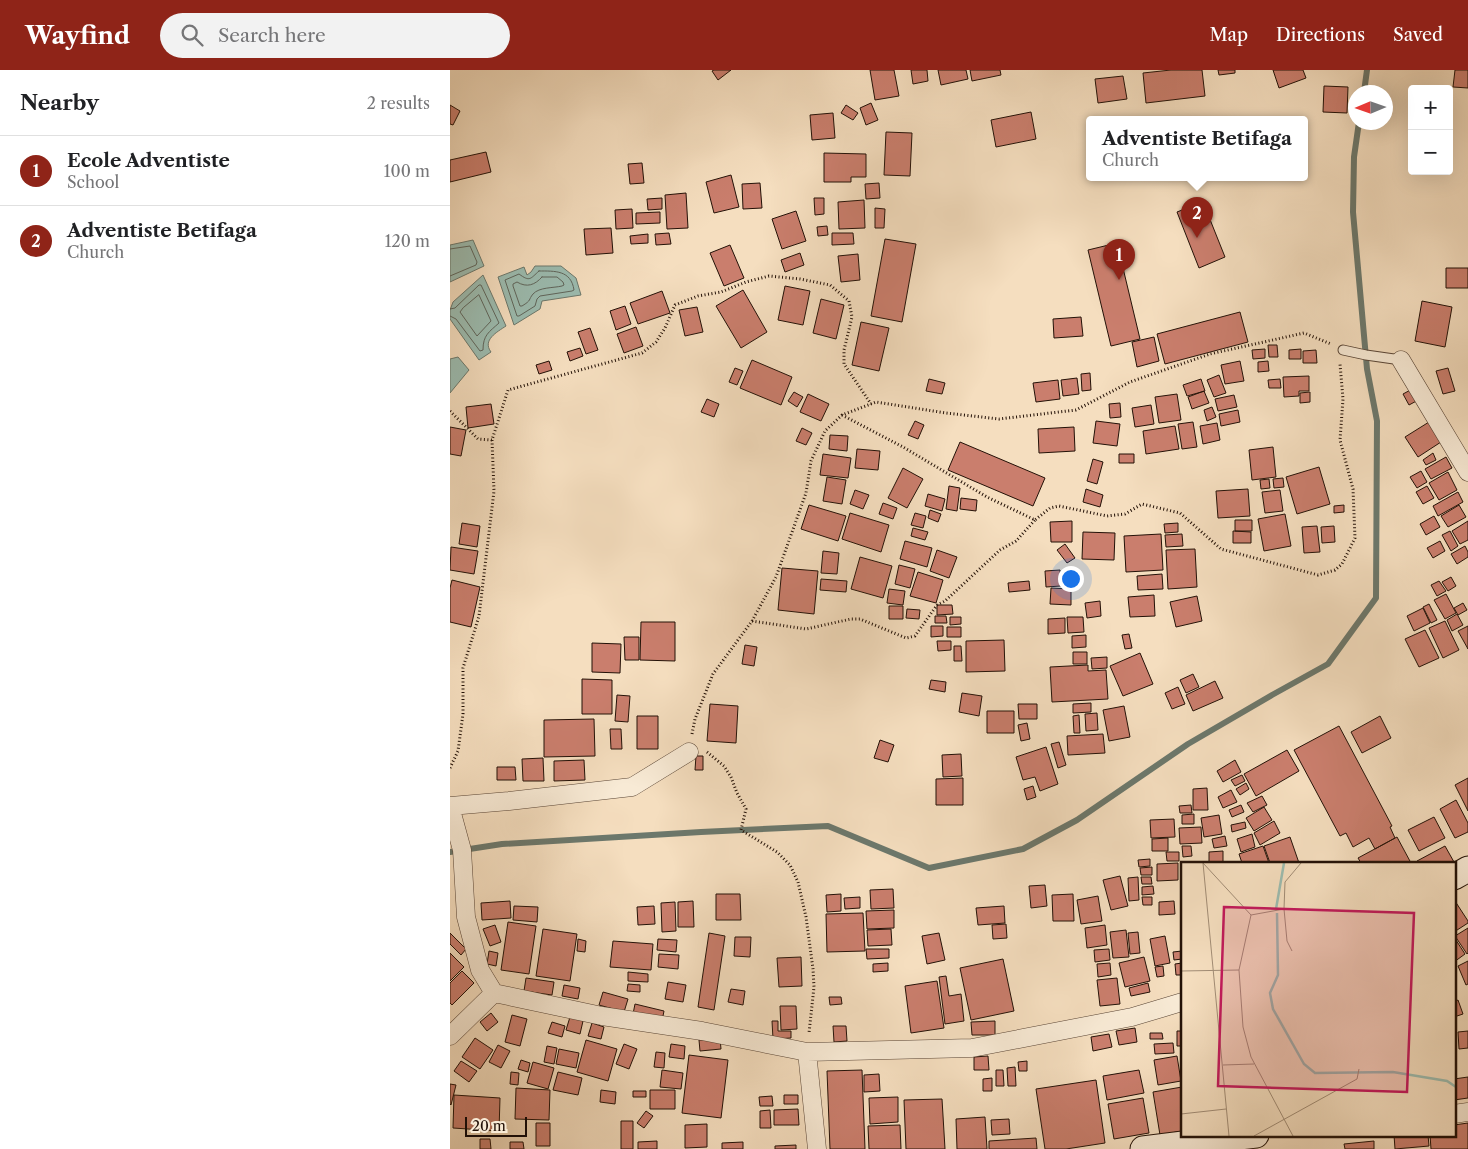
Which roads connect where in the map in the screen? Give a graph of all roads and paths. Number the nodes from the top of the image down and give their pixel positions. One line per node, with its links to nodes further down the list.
1 (1343, 350): 2 (lane); 3 (path); 8 (path)
2 (1401, 360): 7 (street)
3 (870, 404): 5 (path); 6 (path)
4 (450, 412): 6 (path)
5 (842, 416): 8 (path); 9 (path)
6 (492, 440): 11 (path)
7 (1468, 472)
8 (1035, 520): 9 (path)
9 (752, 621): 10 (path)
10 (689, 752): 12 (street); 18 (path)
11 (450, 768)
12 (450, 806): 15 (street)
13 (1468, 869): 14 (street)
14 (1456, 876)
15 (494, 993): 17 (street); 18 (street)
16 (1181, 1002): 18 (street)
17 (450, 1036)
18 (807, 1052): 20 (street)
19 (1248, 1136): 21 (street)
20 (817, 1149)
21 (1143, 1149)

